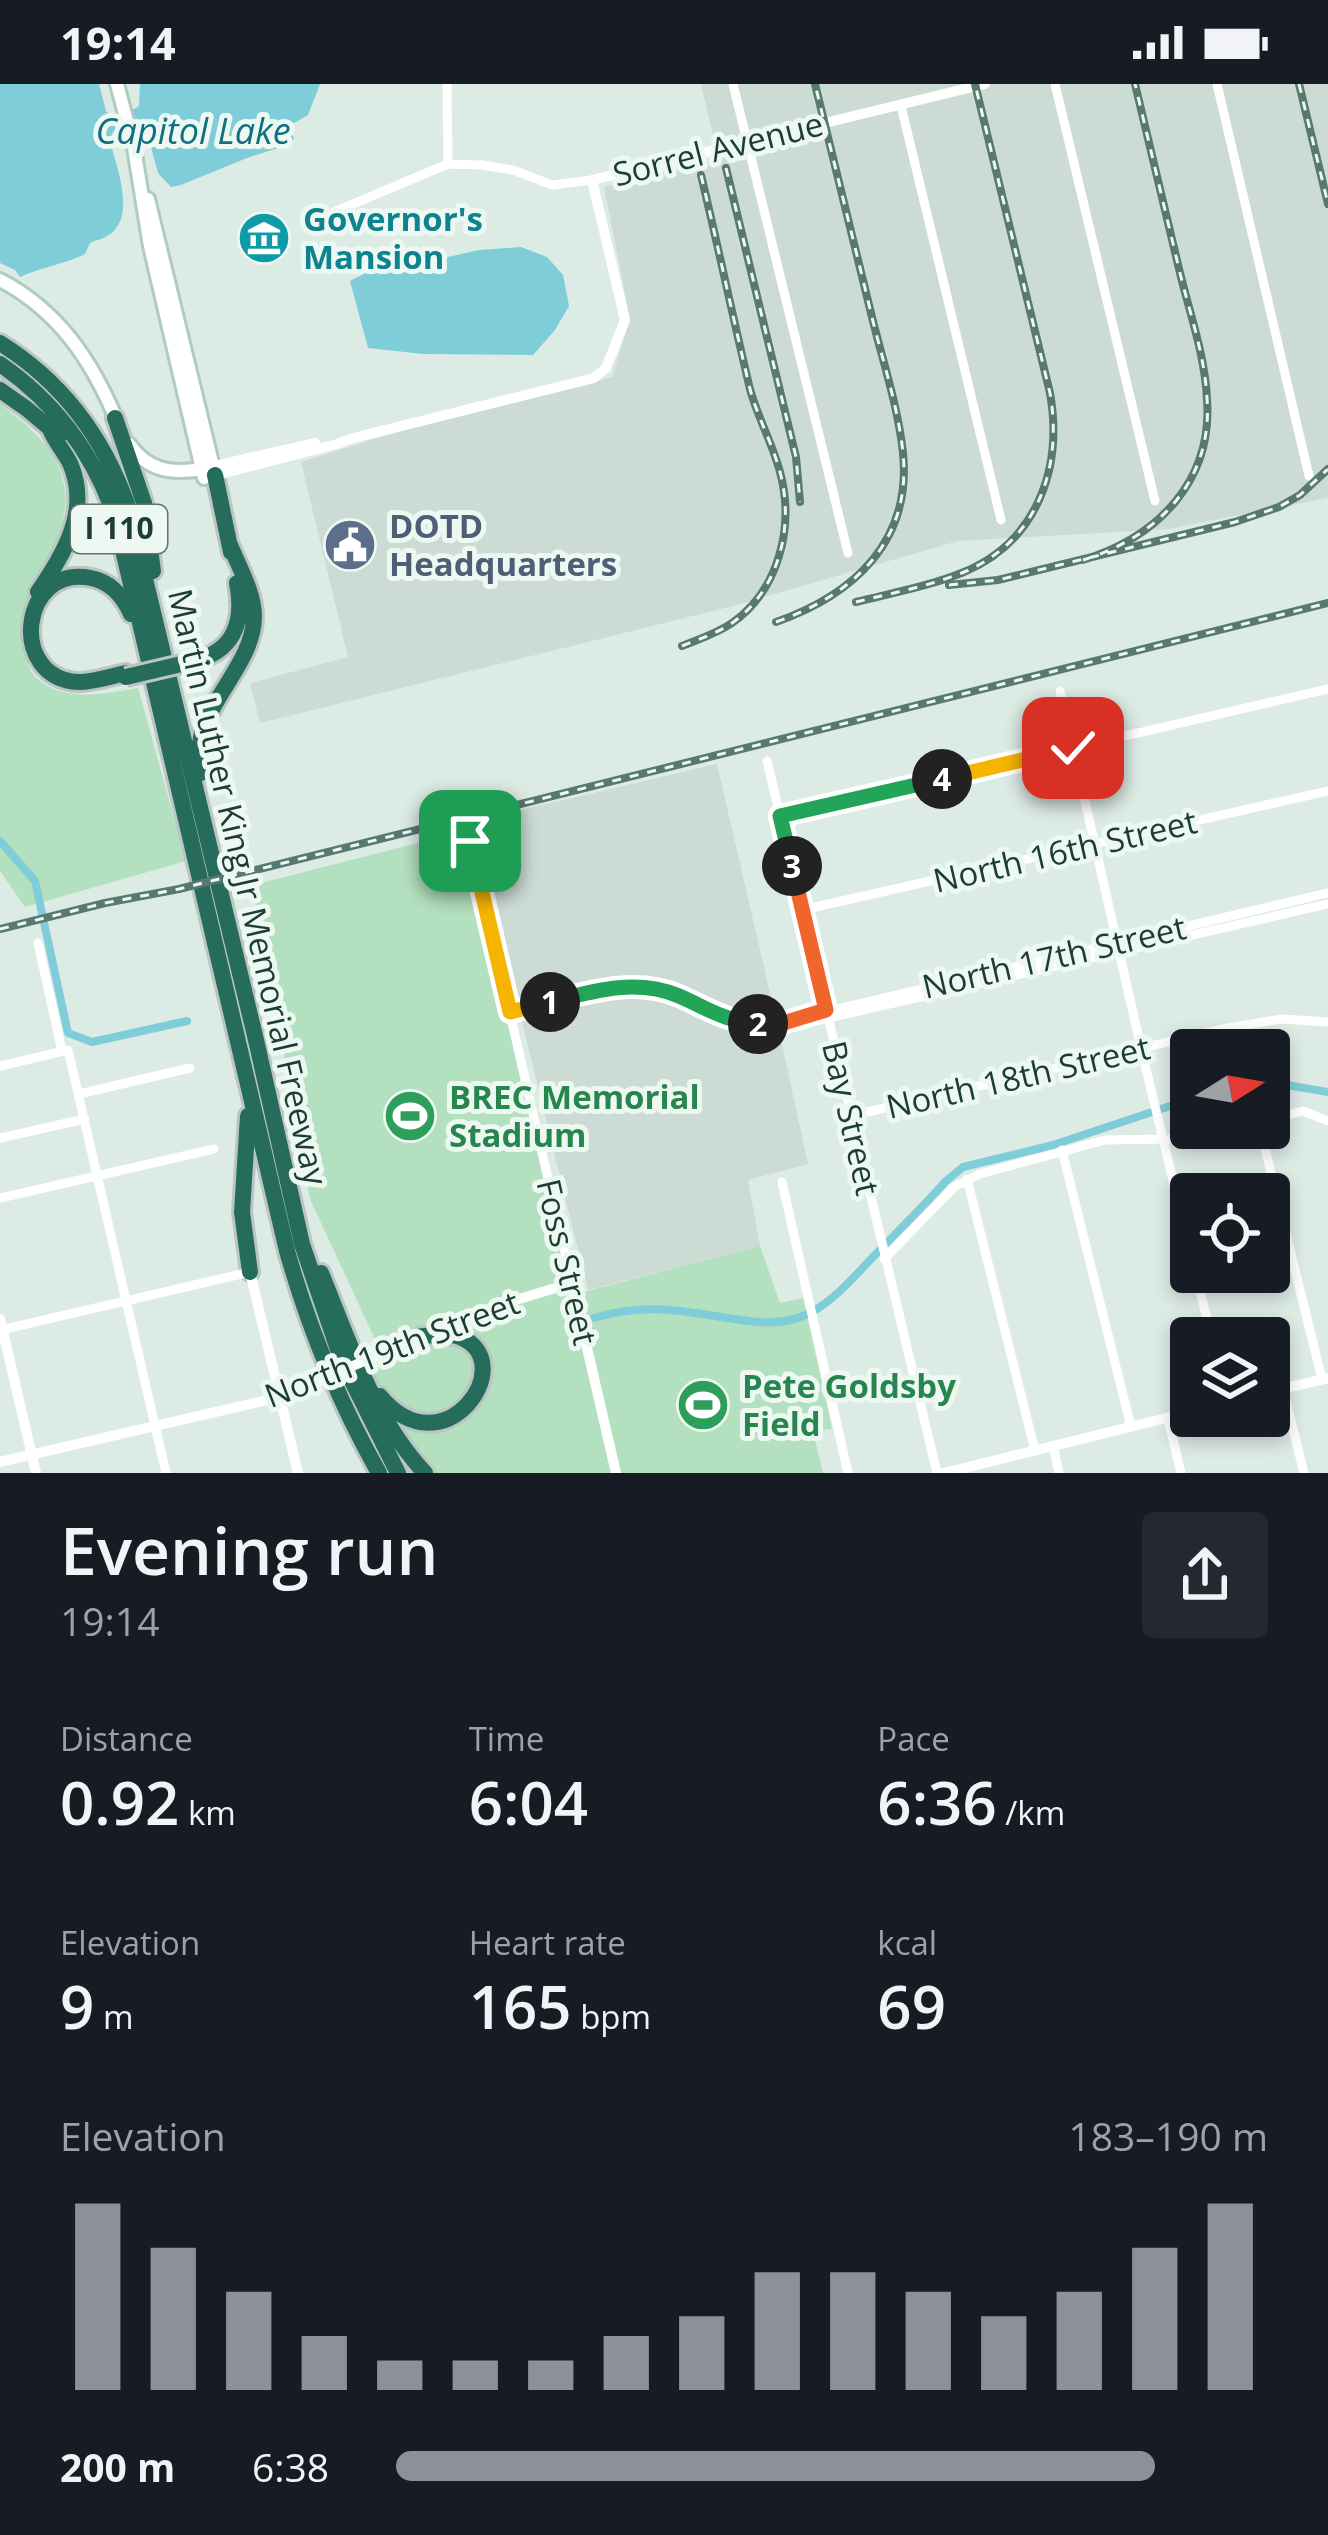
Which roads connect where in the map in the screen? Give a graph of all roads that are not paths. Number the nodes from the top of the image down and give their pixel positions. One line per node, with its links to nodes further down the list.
1 (447, 84): 10 (street)
2 (734, 84): 8 (street)
3 (986, 84): 7 (street, Sorrel Avenue)
4 (1055, 84): 23 (street)
5 (1217, 84): 22 (street)
6 (118, 85): 9 (main road)
7 (901, 106): 8 (street, Sorrel Avenue); 24 (street)
8 (747, 142): 11 (street, Sorrel Avenue); 27 (street)
9 (136, 163): 19 (main road); 21 (main road)
10 (448, 164): 11 (street); 12 (street)
11 (592, 180): 21 (street)
12 (334, 212)
13 (0, 280): 17 (main road)
14 (0, 343): 31 (highway, Martin Luther King Jr Memorial Freeway / I 110)
15 (0, 364): 25 (highway, Martin Luther King Jr Memorial Freeway / I 110)
16 (0, 390): 18 (highway)
17 (116, 418): 20 (main road); 31 (highway)
18 (50, 429): 25 (highway); 29 (highway)
19 (194, 435): 20 (main road); 21 (main road)
20 (165, 471): 21 (main road)
21 (208, 472): 26 (highway); 28 (highway)
22 (1310, 476)
23 (1156, 501)
24 (1001, 520)
25 (120, 533): 33 (highway, Martin Luther King Jr Memorial Freeway / I 110)
26 (230, 545): 28 (highway); 38 (highway)
27 (848, 554)
28 (189, 660): 29 (highway, bridge)
29 (126, 675): 33 (highway)
30 (1328, 689): 34 (street)
31 (173, 691): 38 (highway, Martin Luther King Jr Memorial Freeway / I 110)
32 (1060, 691): 34 (street)
33 (165, 731): 54 (highway, Martin Luther King Jr Memorial Freeway / I 110)
34 (1073, 748): 37 (street); 40 (street)
35 (767, 761): 37 (street, Bay Street)
36 (1328, 791): 40 (street, North 16th Street)
37 (780, 816): 43 (street, Bay Street)
38 (204, 822): 66 (highway, Martin Luther King Jr Memorial Freeway / I 110)
39 (470, 841): 47 (street, Foss Street)
40 (1095, 845): 43 (street, North 16th Street); 46 (street)
41 (1328, 893): 44 (street, North 17th Street)
42 (1328, 904): 44 (street, North 17th Street)
43 (802, 910): 48 (street, Bay Street)
44 (1219, 924): 46 (street, North 17th Street)
45 (38, 943): 51 (street)
46 (1119, 947): 48 (street, North 17th Street); 50 (street)
47 (510, 1012): 48 (street, North 17th Street); 74 (street, Foss Street)
48 (827, 1015): 57 (street, Bay Street)
49 (1328, 1022): 50 (street, North 18th Street)
50 (1141, 1048): 57 (street, North 18th Street); 62 (street)
51 (65, 1051): 52 (street); 55 (street)
52 (0, 1066)
53 (190, 1068): 55 (street)
54 (247, 1085): 73 (highway); 95 (highway, Martin Luther King Jr Memorial Freeway / I 110)
55 (79, 1094): 58 (street)
56 (1290, 1114): 59 (street)
57 (850, 1116): 72 (street, Bay Street)
58 (85, 1119): 60 (street); 68 (street)
59 (1328, 1121)
60 (0, 1138)
61 (1170, 1138): 62 (street)
62 (1162, 1139): 65 (street); 67 (street)
63 (214, 1149): 68 (street)
64 (1265, 1149): 81 (street)
65 (1062, 1150): 69 (street); 87 (street)
66 (286, 1168): 79 (highway); 96 (highway, Martin Luther King Jr Memorial Freeway / I 110)
67 (1170, 1173)
68 (98, 1176): 71 (street); 75 (street)
69 (967, 1179): 72 (street); 89 (street)
70 (782, 1182): 99 (street)
71 (0, 1198)
72 (884, 1256): 100 (street, Bay Street)
73 (250, 1273): 75 (street); 83 (street)
74 (572, 1283): 76 (street, North 19th Street); 98 (street, Foss Street)
75 (124, 1302): 77 (street); 86 (street)
76 (464, 1318): 78 (street, North 19th Street); 80 (highway)
77 (1, 1326): 90 (street)
78 (422, 1336): 80 (highway); 83 (street, North 19th Street, bridge)
79 (353, 1348): 80 (highway); 97 (highway)
80 (477, 1353)
81 (1325, 1378): 82 (street)
82 (1290, 1387)
83 (280, 1397): 86 (street, North 19th Street); 94 (street)
84 (1290, 1417): 103 (street)
85 (1168, 1418): 87 (street); 102 (street)
86 (156, 1426): 90 (street, North 19th Street); 93 (street)
87 (1131, 1427): 88 (street)
88 (1053, 1446): 89 (street); 101 (street)
89 (1035, 1451): 100 (street)
90 (32, 1454): 91 (street, North 19th Street); 92 (street)
91 (0, 1462)
92 (36, 1473)
93 (166, 1473)
94 (298, 1473)
95 (379, 1473)
96 (398, 1473)
97 (425, 1473)
98 (616, 1473)
99 (848, 1473)
100 (941, 1473)
101 (1059, 1473)
102 (1181, 1473)
103 (1304, 1473)

